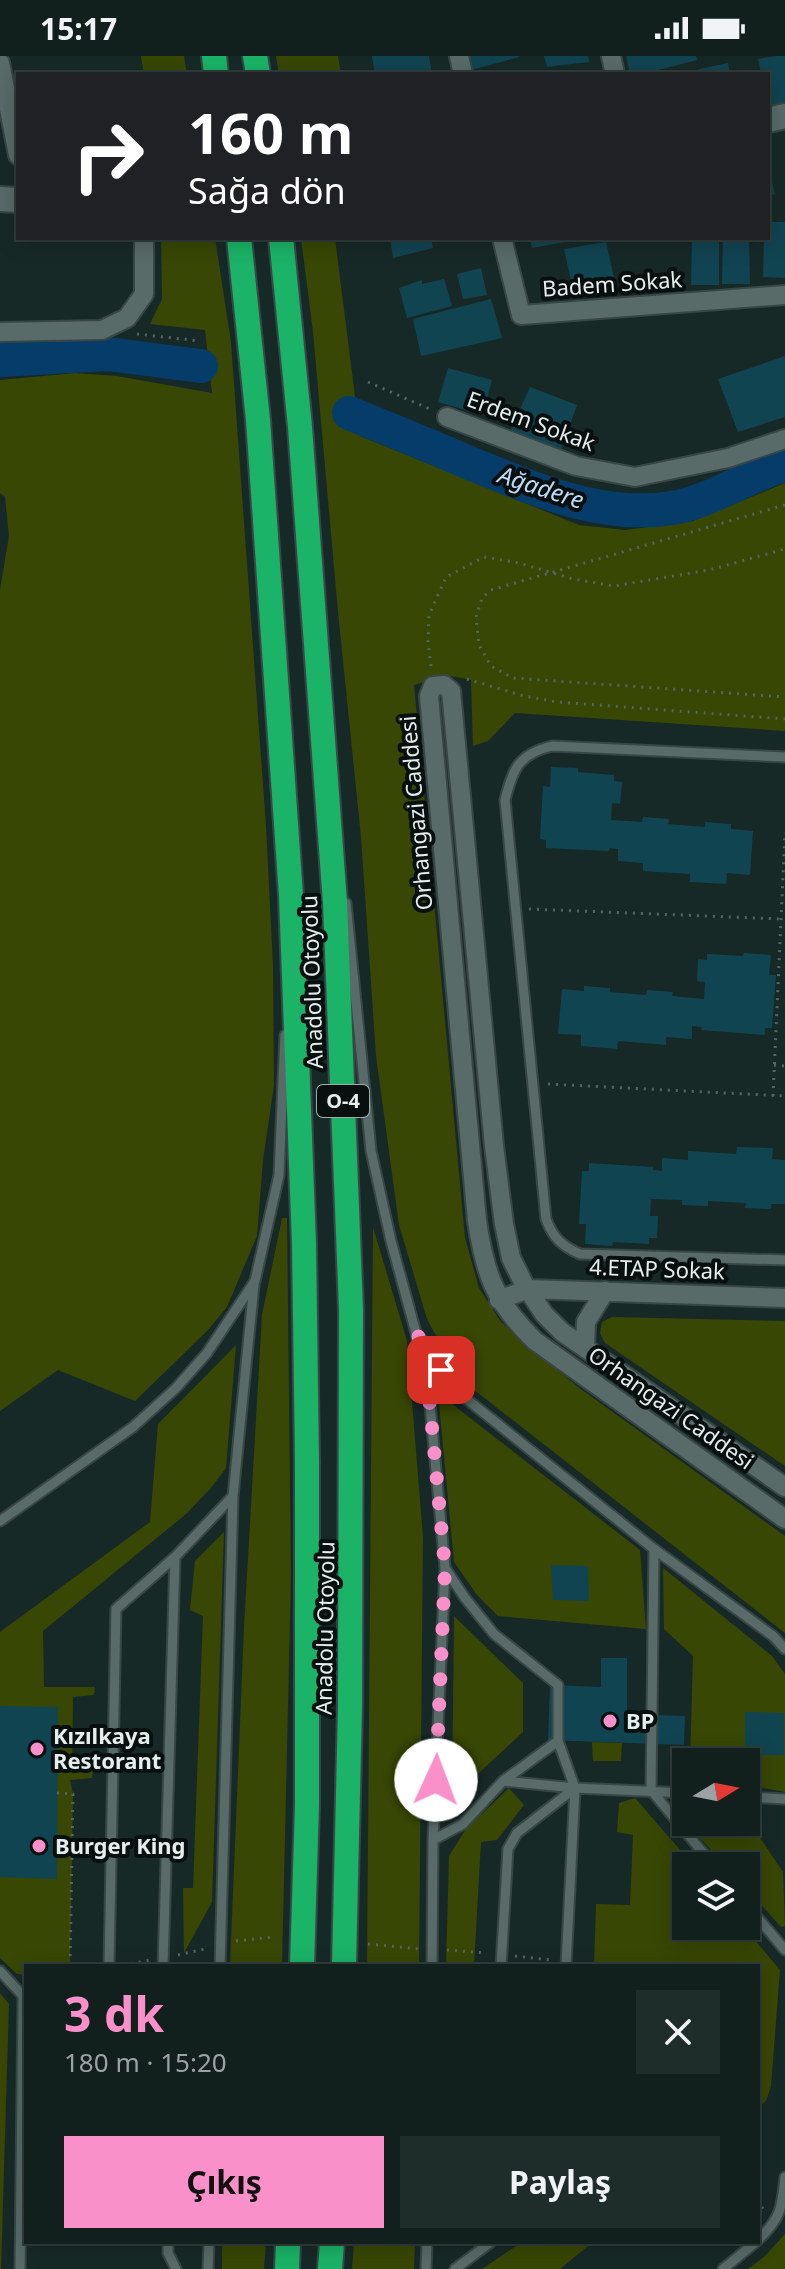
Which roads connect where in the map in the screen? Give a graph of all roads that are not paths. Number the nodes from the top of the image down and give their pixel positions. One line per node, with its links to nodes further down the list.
1 (0, 63): 2 (street)
2 (16, 145)
3 (144, 240): 8 (street)
4 (239, 240): 13 (highway, Anadolu Otoyolu / O-4)
5 (281, 240): 11 (highway, Anadolu Otoyolu / O-4)
6 (502, 240): 7 (street, Badem Sokak)
7 (785, 295)
8 (0, 332)
9 (447, 417): 10 (street, Erdem Sokak)
10 (785, 439)
11 (311, 579): 20 (lane); 45 (highway, Anadolu Otoyolu / O-4)
12 (785, 757): 14 (lane)
13 (291, 896): 15 (lane); 44 (highway, Anadolu Otoyolu / O-4)
14 (785, 1260)
15 (255, 1281): 23 (lane); 25 (lane)
16 (528, 1289): 17 (street, 4.ETAP Sokak); 19 (street); 19 (street, Orhangazi Caddesi); 21 (street, Orhangazi Caddesi)
17 (605, 1291): 18 (street, 4.ETAP Sokak); 21 (street, Orhangazi Caddesi)
18 (785, 1298)
19 (499, 1300): 24 (street, Orhangazi Caddesi)
20 (416, 1333): 26 (lane); 28 (lane)
21 (585, 1348): 22 (street, Orhangazi Caddesi)
22 (785, 1487)
23 (233, 1496): 27 (lane); 42 (lane)
24 (785, 1519)
25 (0, 1521)
26 (654, 1549): 29 (lane); 33 (lane)
27 (175, 1557): 41 (lane); 43 (lane)
28 (445, 1568): 30 (lane); 37 (lane)
29 (785, 1649)
30 (558, 1741): 31 (lane); 32 (lane)
31 (503, 1781): 32 (lane); 37 (lane)
32 (575, 1788): 33 (lane); 47 (lane); 48 (lane)
33 (651, 1790): 34 (lane); 38 (lane)
34 (672, 1792)
35 (760, 1798): 36 (lane)
36 (785, 1799)
37 (433, 1840): 46 (lane)
38 (702, 1852)
39 (760, 1921): 40 (lane)
40 (785, 1950)
41 (163, 1962)
42 (219, 1963)
43 (109, 1964)
44 (302, 1964)
45 (344, 1964)
46 (432, 1964)
47 (501, 1964)
48 (566, 1964)
49 (0, 1971): 50 (lane)
50 (24, 1998): 60 (lane)
51 (785, 2177): 52 (lane)
52 (760, 2238)
53 (168, 2244): 61 (lane)
54 (209, 2244): 62 (lane)
55 (288, 2244): 63 (highway)
56 (332, 2244): 64 (highway)
57 (427, 2244): 65 (lane)
58 (486, 2244): 66 (lane)
59 (753, 2244): 67 (lane)
60 (20, 2269)
61 (176, 2269)
62 (208, 2269)
63 (287, 2269)
64 (330, 2269)
65 (426, 2269)
66 (455, 2269)
67 (723, 2269)

